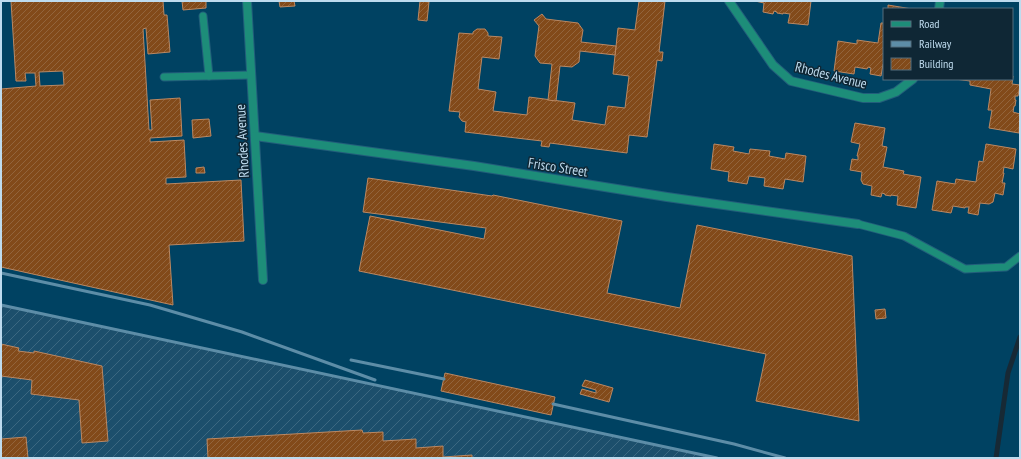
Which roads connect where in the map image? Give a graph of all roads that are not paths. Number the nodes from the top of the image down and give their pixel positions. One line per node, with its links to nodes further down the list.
1 (246, 1): 4 (street, Rhodes Avenue)
2 (729, 1): 7 (street, Rhodes Avenue)
3 (203, 16): 5 (lane)
4 (251, 75): 5 (lane); 8 (street, Rhodes Avenue)
5 (209, 76): 6 (lane)
6 (164, 77)
7 (912, 80)
8 (255, 136): 9 (street, Frisco Street); 11 (street, Rhodes Avenue)
9 (858, 224): 10 (lane)
10 (1020, 256)
11 (263, 280)

